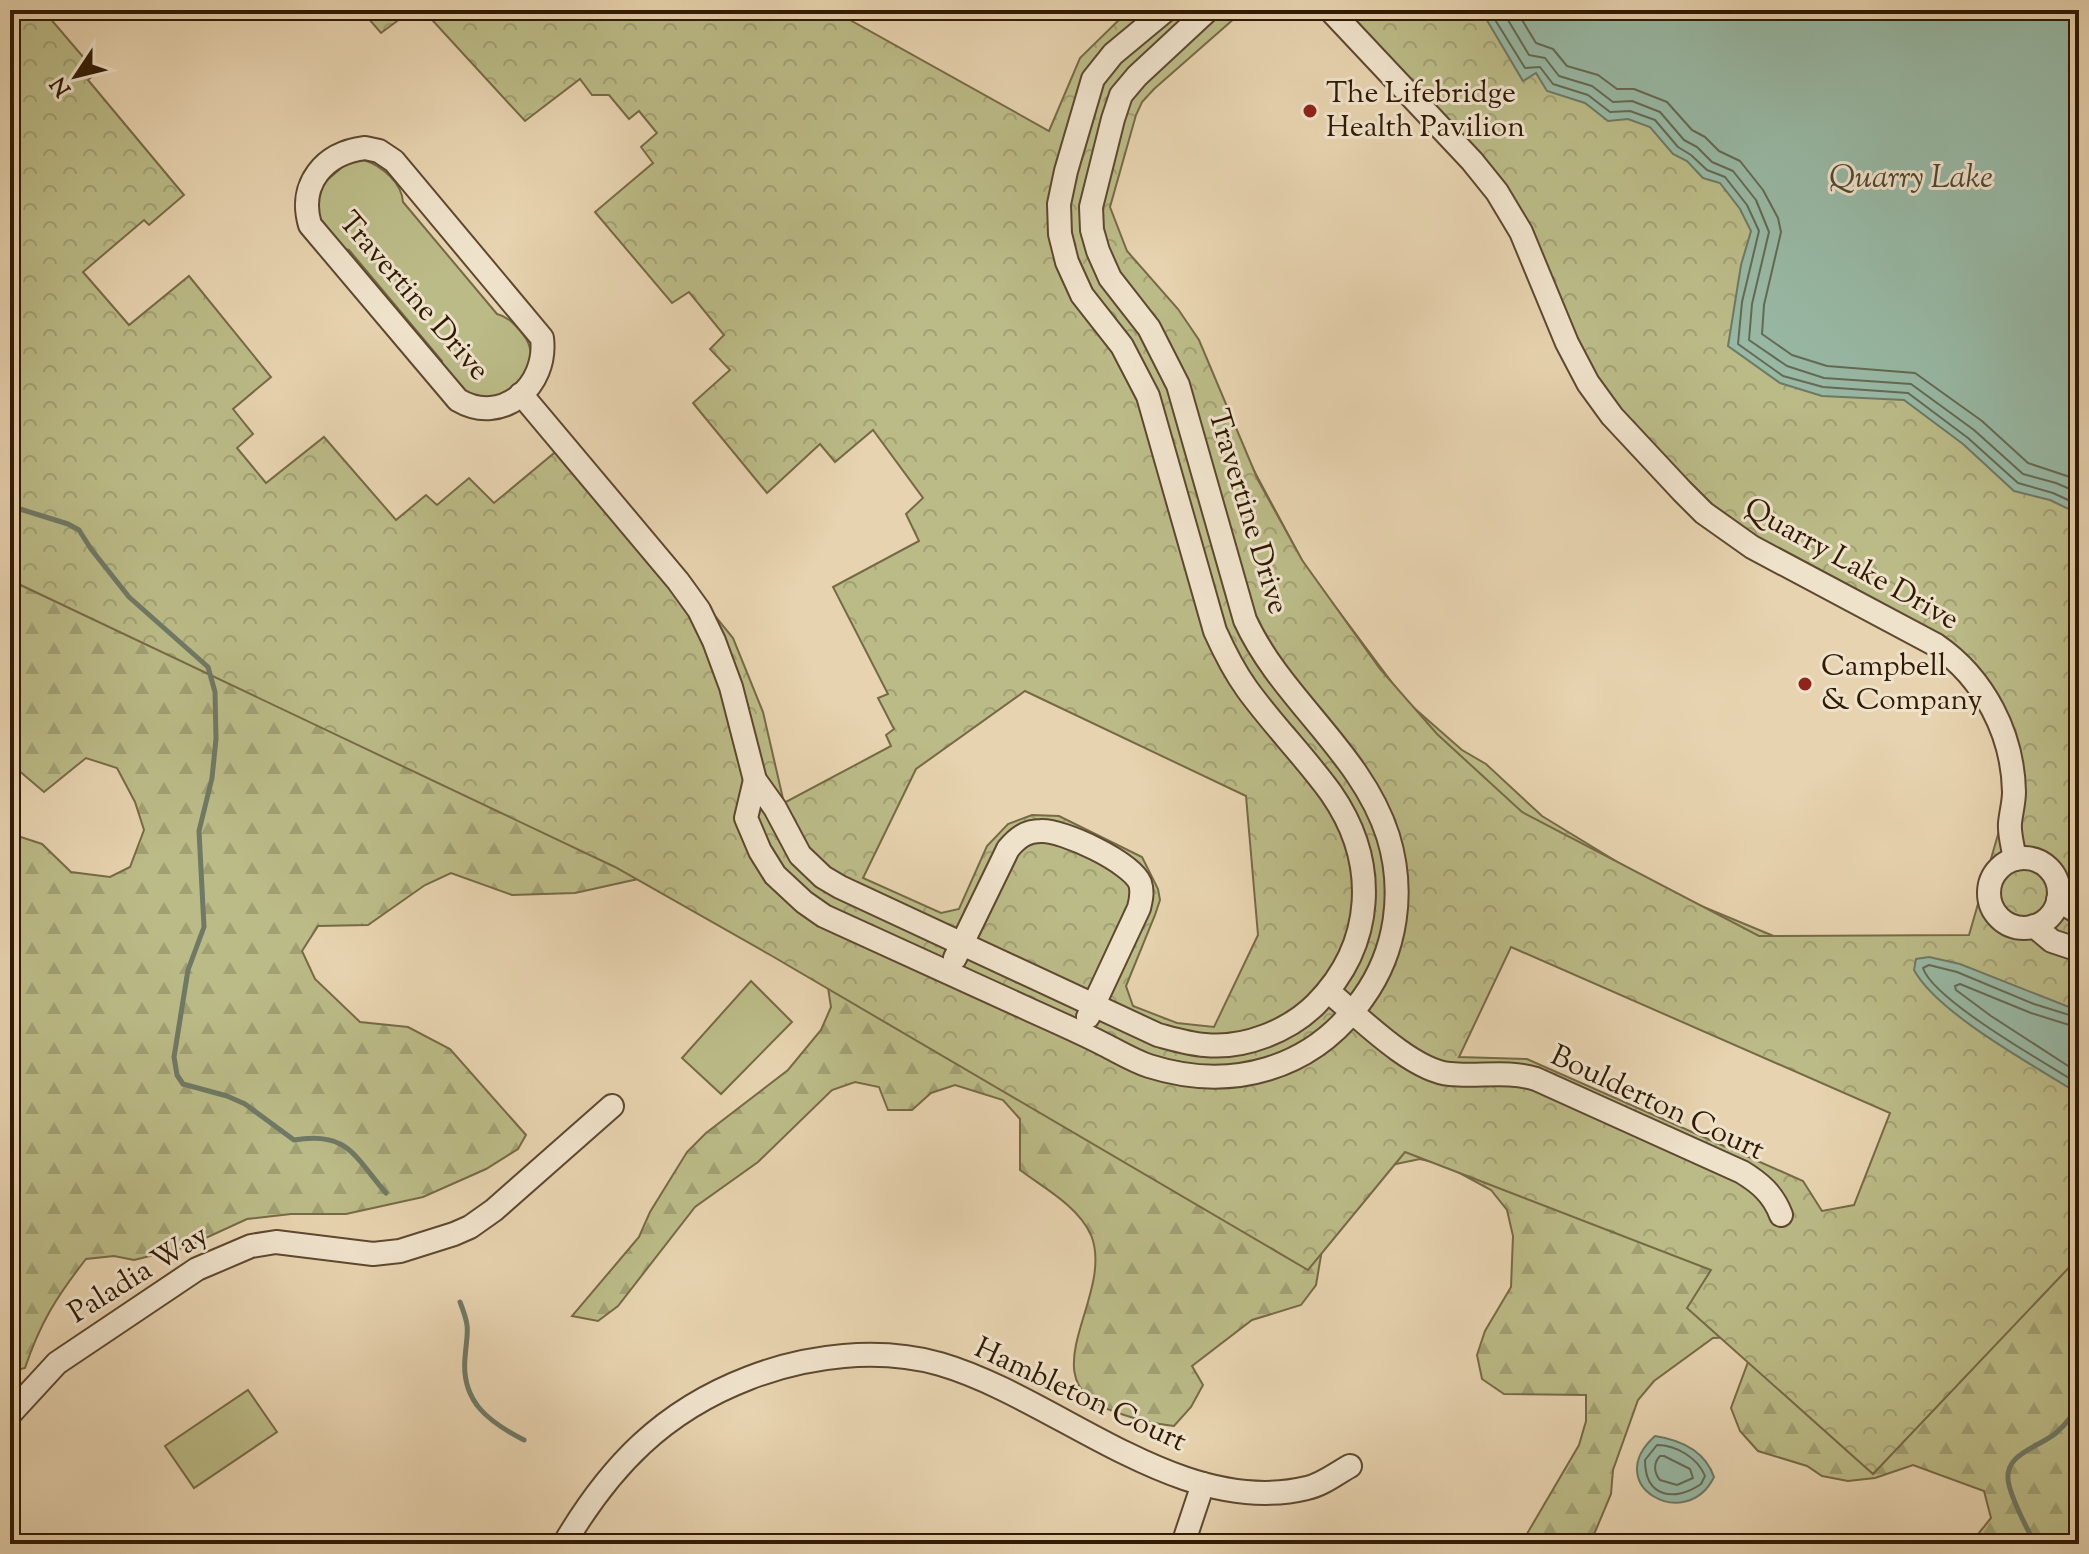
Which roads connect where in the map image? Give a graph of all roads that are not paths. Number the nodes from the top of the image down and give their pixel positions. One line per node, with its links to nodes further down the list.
1 (1166, 10): 4 (street, Travertine Drive)
2 (1208, 10): 5 (street, Travertine Drive)
3 (1330, 10): 8 (street, Quarry Lake Drive)
4 (1082, 110): 5 (street); 15 (street, Travertine Drive)
5 (1113, 119): 17 (street, Travertine Drive)
6 (521, 394): 6 (street, Travertine Drive); 7 (street, Travertine Drive)
7 (755, 780): 12 (street, Travertine Drive); 14 (street, Travertine Drive)
8 (2015, 859): 9 (street); 11 (street)
9 (2058, 900): 10 (street); 11 (street)
10 (2079, 913)
11 (2034, 926): 13 (street)
12 (961, 944): 14 (street); 16 (street, Travertine Drive); 16 (street)
13 (2079, 950)
14 (947, 972): 18 (street, Travertine Drive)
15 (1328, 991): 16 (street, Travertine Drive); 17 (street, Boulderton Court)
16 (1094, 1005): 18 (street)
17 (1353, 1012): 18 (street, Travertine Drive); 20 (street, Boulderton Court)
18 (1081, 1033)
19 (612, 1106): 21 (street, Paladia Way)
20 (1781, 1215)
21 (10, 1414)
22 (1350, 1466): 23 (street, Hambleton Court)
23 (1203, 1484): 24 (street, Hambleton Court); 25 (street)
24 (564, 1544)
25 (1183, 1544)

